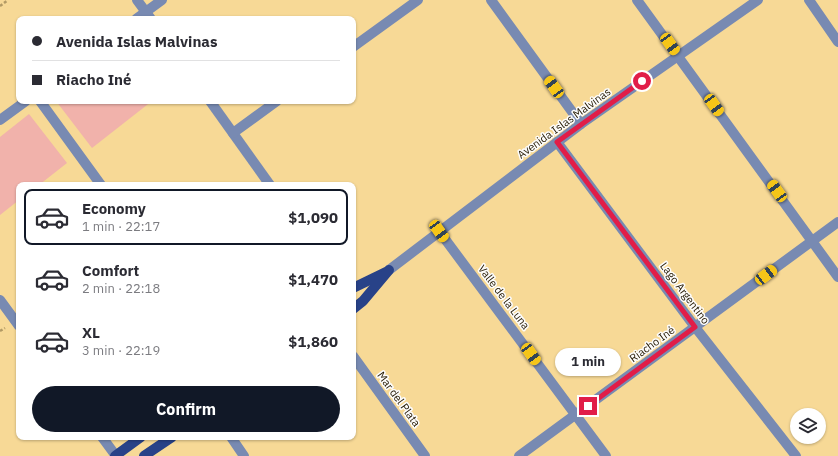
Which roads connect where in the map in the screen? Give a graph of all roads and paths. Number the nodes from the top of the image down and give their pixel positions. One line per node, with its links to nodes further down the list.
1 (8, 0): 9 (path)
2 (137, 0): 10 (street)
3 (162, 0): 10 (street)
4 (418, 0): 12 (street)
5 (491, 0): 19 (street)
6 (637, 0): 13 (street)
7 (758, 0): 13 (street, Avenida Islas Malvinas)
8 (809, 0): 11 (street)
9 (0, 6)
10 (148, 15)
11 (838, 42)
12 (356, 45)
13 (678, 56): 19 (street, Avenida Islas Malvinas); 26 (street)
14 (22, 104): 18 (street)
15 (42, 104): 22 (street)
16 (212, 104): 20 (street)
17 (273, 104): 20 (street)
18 (0, 120)
19 (581, 124): 21 (street, Avenida Islas Malvinas)
20 (233, 133): 23 (street)
21 (557, 142): 25 (street, Avenida Islas Malvinas); 33 (street, Lago Argentino)
22 (99, 182)
23 (268, 182)
24 (838, 222): 26 (street, Riacho Iné)
25 (439, 231): 27 (street, Avenida Islas Malvinas); 35 (street, Valle de la Luna)
26 (813, 241): 28 (street); 33 (street, Riacho Iné)
27 (389, 270): 29 (main road, Avenida Islas Malvinas); 31 (main road, Avenida Islas Malvinas)
28 (838, 278)
29 (356, 286)
30 (0, 300): 32 (street)
31 (356, 307)
32 (16, 322)
33 (695, 327): 35 (street, Riacho Iné); 46 (street, Lago Argentino)
34 (356, 360): 43 (street, Mar del Plata)
35 (576, 415): 44 (street, Riacho Iné); 45 (street, Valle de la Luna)
36 (104, 440): 40 (street)
37 (138, 440): 40 (main road)
38 (168, 440): 41 (main road)
39 (233, 440): 42 (street)
40 (116, 456)
41 (144, 456)
42 (244, 456)
43 (426, 456)
44 (519, 456)
45 (606, 456)
46 (796, 456)

